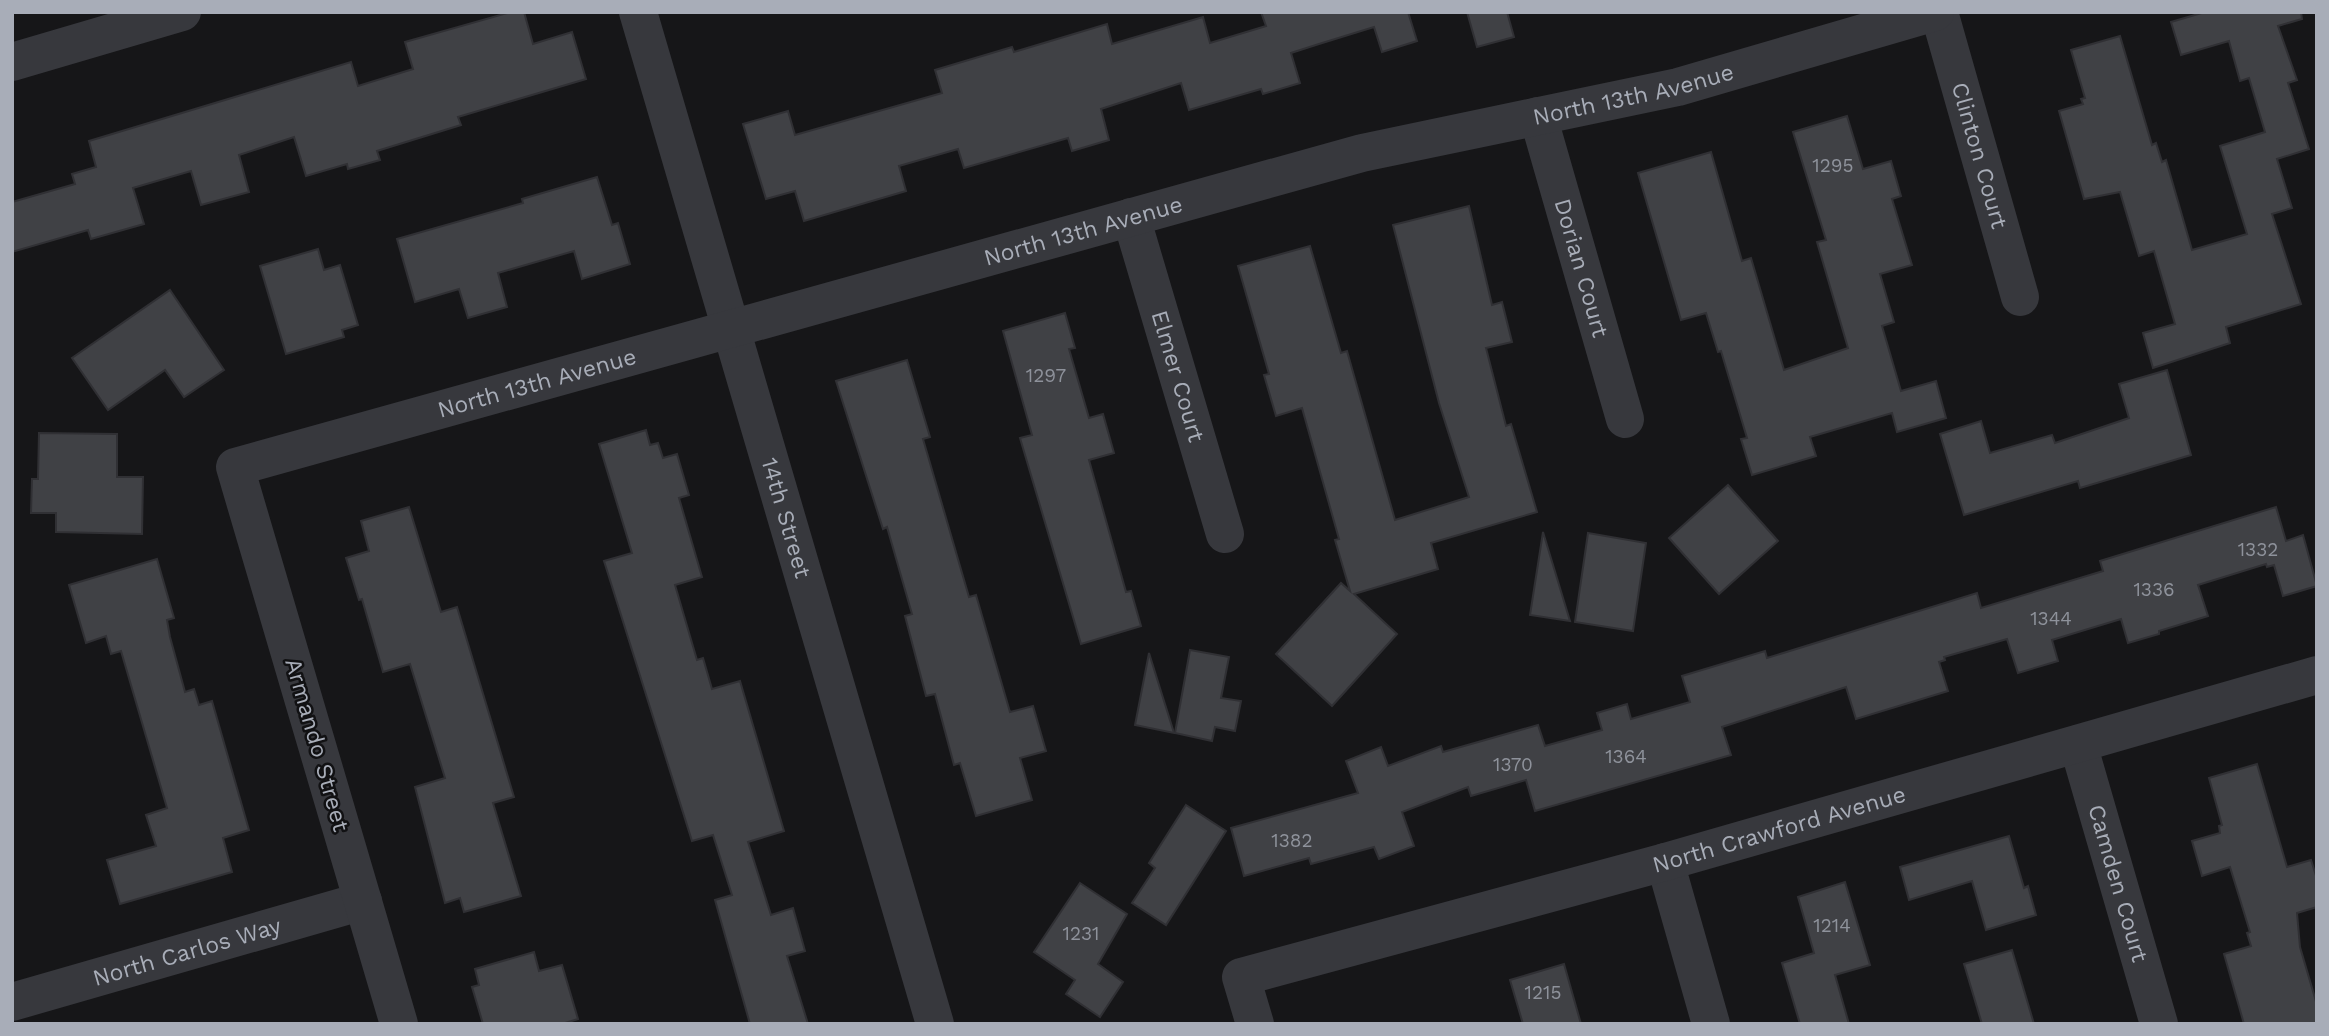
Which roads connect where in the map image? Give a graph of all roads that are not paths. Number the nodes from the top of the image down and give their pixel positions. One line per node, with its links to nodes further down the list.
1 (182, 12): 4 (street)
2 (638, 12): 8 (street, 14th Street)
3 (1937, 12): 5 (street, North 13th Avenue); 7 (street, Clinton Court)
4 (12, 62)
5 (1538, 116): 6 (street, North 13th Avenue); 9 (street, Dorian Court)
6 (1131, 217): 8 (street, North 13th Avenue); 11 (street, Elmer Court)
7 (2020, 297)
8 (731, 328): 10 (street, North 13th Avenue); 18 (street, 14th Street)
9 (1625, 419)
10 (235, 467): 15 (street, Armando Street)
11 (1225, 534)
12 (2317, 675): 13 (street, North Crawford Avenue)
13 (2078, 744): 14 (street, North Crawford Avenue); 21 (street, Camden Court)
14 (1665, 862): 19 (street, North Crawford Avenue); 20 (street)
15 (363, 901): 16 (street, North Carlos Way); 17 (street, Armando Street)
16 (12, 1002)
17 (399, 1024)
18 (935, 1024)
19 (1255, 1024)
20 (1711, 1024)
21 (2159, 1024)

